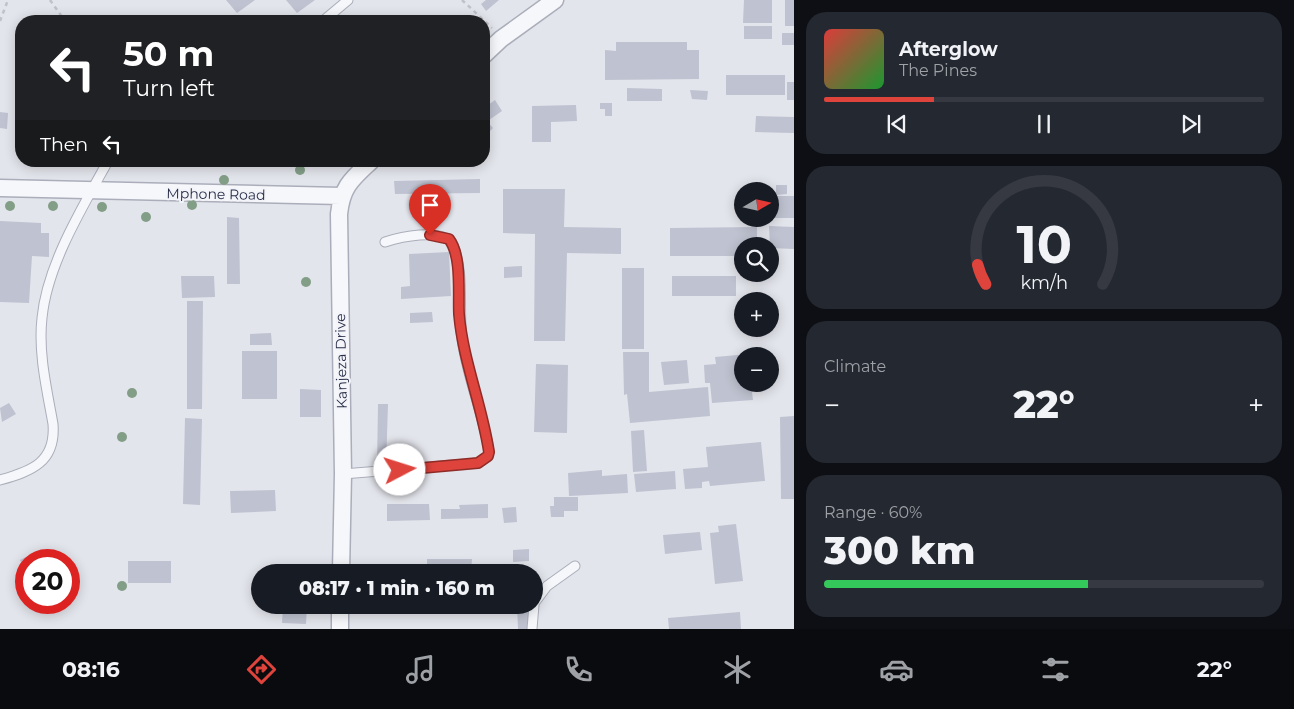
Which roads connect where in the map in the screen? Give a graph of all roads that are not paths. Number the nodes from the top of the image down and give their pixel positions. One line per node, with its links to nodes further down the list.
1 (348, 0): 3 (lane)
2 (555, 0): 4 (street)
3 (330, 15)
4 (490, 49)
5 (105, 167): 8 (lane)
6 (365, 167): 9 (street)
7 (0, 188): 8 (street, Mphone Road)
8 (90, 192): 9 (street, Mphone Road); 12 (lane)
9 (341, 196): 11 (street, Kanjeza Drive)
10 (385, 242): 11 (lane)
11 (343, 474): 13 (street, Kanjeza Drive)
12 (0, 480)
13 (340, 564)
14 (575, 566): 15 (lane)
15 (543, 592)
16 (340, 614): 18 (street)
17 (533, 614): 19 (lane)
18 (340, 629)
19 (532, 629)

